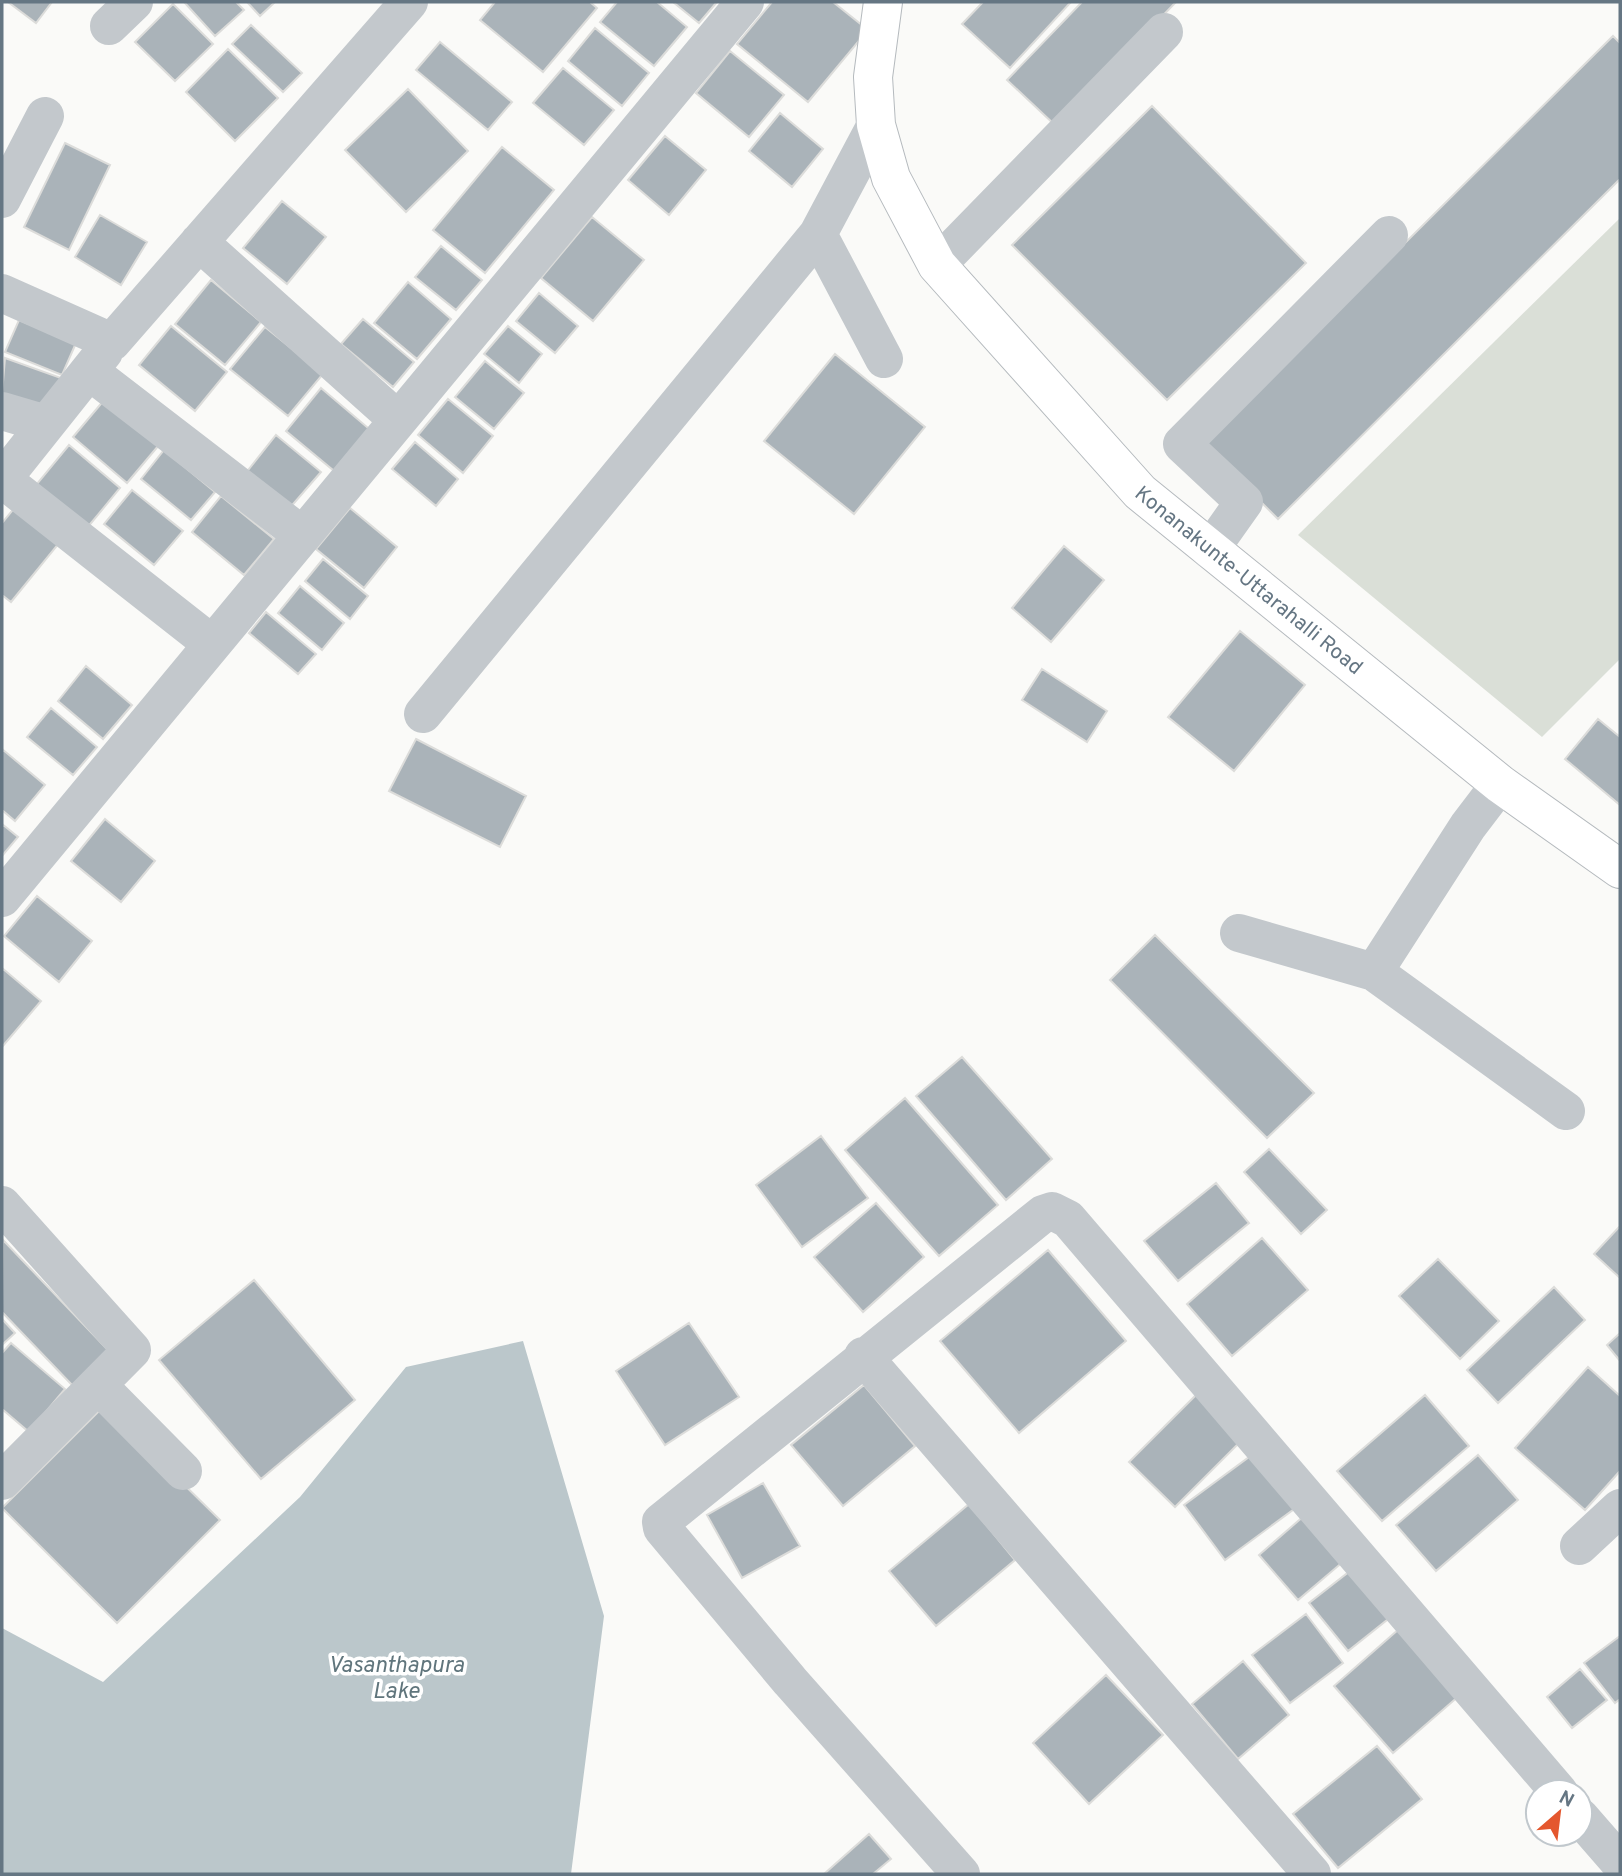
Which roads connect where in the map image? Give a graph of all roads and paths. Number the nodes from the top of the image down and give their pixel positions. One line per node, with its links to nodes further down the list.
1 (409, 2): 10 (street)
2 (745, 2): 16 (street)
3 (882, 2): 6 (main road, Konanakunte-Uttarahalli Road)
4 (1164, 32): 11 (street)
5 (46, 116): 7 (street)
6 (876, 125): 8 (street); 11 (main road, Konanakunte-Uttarahalli Road)
7 (2, 199)
8 (818, 234): 14 (street); 22 (street)
9 (1389, 235): 20 (street)
10 (199, 242): 13 (street); 16 (street)
11 (937, 265): 20 (main road, Konanakunte-Uttarahalli Road)
12 (2, 293): 13 (street)
13 (100, 357): 17 (street); 19 (street)
14 (884, 359)
15 (2, 411): 17 (street)
16 (398, 421): 19 (street)
17 (46, 424): 18 (street)
18 (2, 480): 21 (street)
19 (302, 535): 21 (street)
20 (1210, 550): 23 (main road, Konanakunte-Uttarahalli Road)
21 (212, 644): 25 (street)
22 (423, 714)
23 (1500, 783): 24 (main road, Konanakunte-Uttarahalli Road); 27 (street)
24 (1620, 869)
25 (2, 898)
26 (1239, 933): 27 (street)
27 (1374, 972): 28 (street)
28 (1566, 1111)
29 (2, 1205): 31 (street)
30 (863, 1356): 36 (street); 39 (street); 40 (street)
31 (98, 1385): 32 (street); 33 (street)
32 (183, 1471)
33 (2, 1481)
34 (1620, 1508): 35 (street)
35 (1579, 1546)
36 (1547, 1778)
37 (1594, 1832): 38 (street)
38 (1620, 1863): 41 (street)
39 (961, 1874)
40 (1312, 1874)
41 (1608, 1874)

